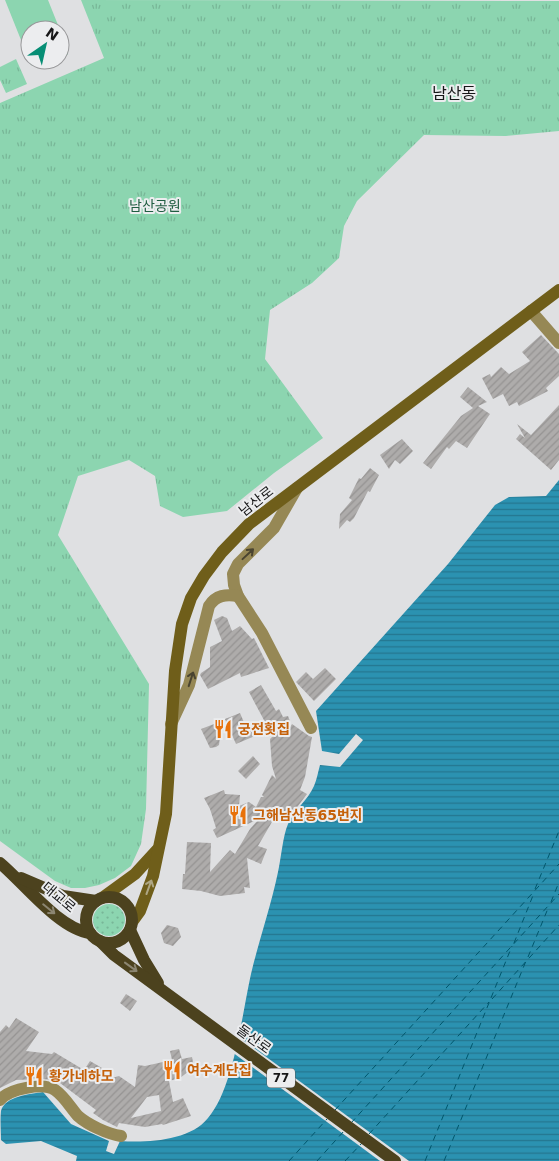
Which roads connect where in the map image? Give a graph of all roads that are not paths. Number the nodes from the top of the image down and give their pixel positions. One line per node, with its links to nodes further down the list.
1 (559, 290): 2 (street, 남산로)
2 (531, 312): 3 (street); 4 (street, 남산로)
3 (559, 343)
4 (297, 488): 5 (street, one-way to 4); 6 (street, 남산로)
5 (238, 596): 6 (street, one-way to 5); 7 (street)
6 (171, 724): 8 (street, 남산로)
7 (312, 728)
8 (157, 850): 11 (street); 12 (street, 남산로, one-way to 8)
9 (0, 864): 10 (main road, 대교로 / 77)
10 (14, 875): 11 (main road, 대교로 / 77); 13 (main road, 대교로 / 77, one-way to 13)
11 (99, 900): 12 (main road, 대교로 / 77); 13 (main road, 대교로)
12 (131, 926): 13 (main road); 14 (main road, 대교로 / 77)
13 (95, 937): 14 (main road, 대교로 / 77, one-way to 14)
14 (166, 992): 17 (main road, 돌산로 / 77)
15 (0, 1100): 16 (street)
16 (121, 1136)
17 (395, 1161)

